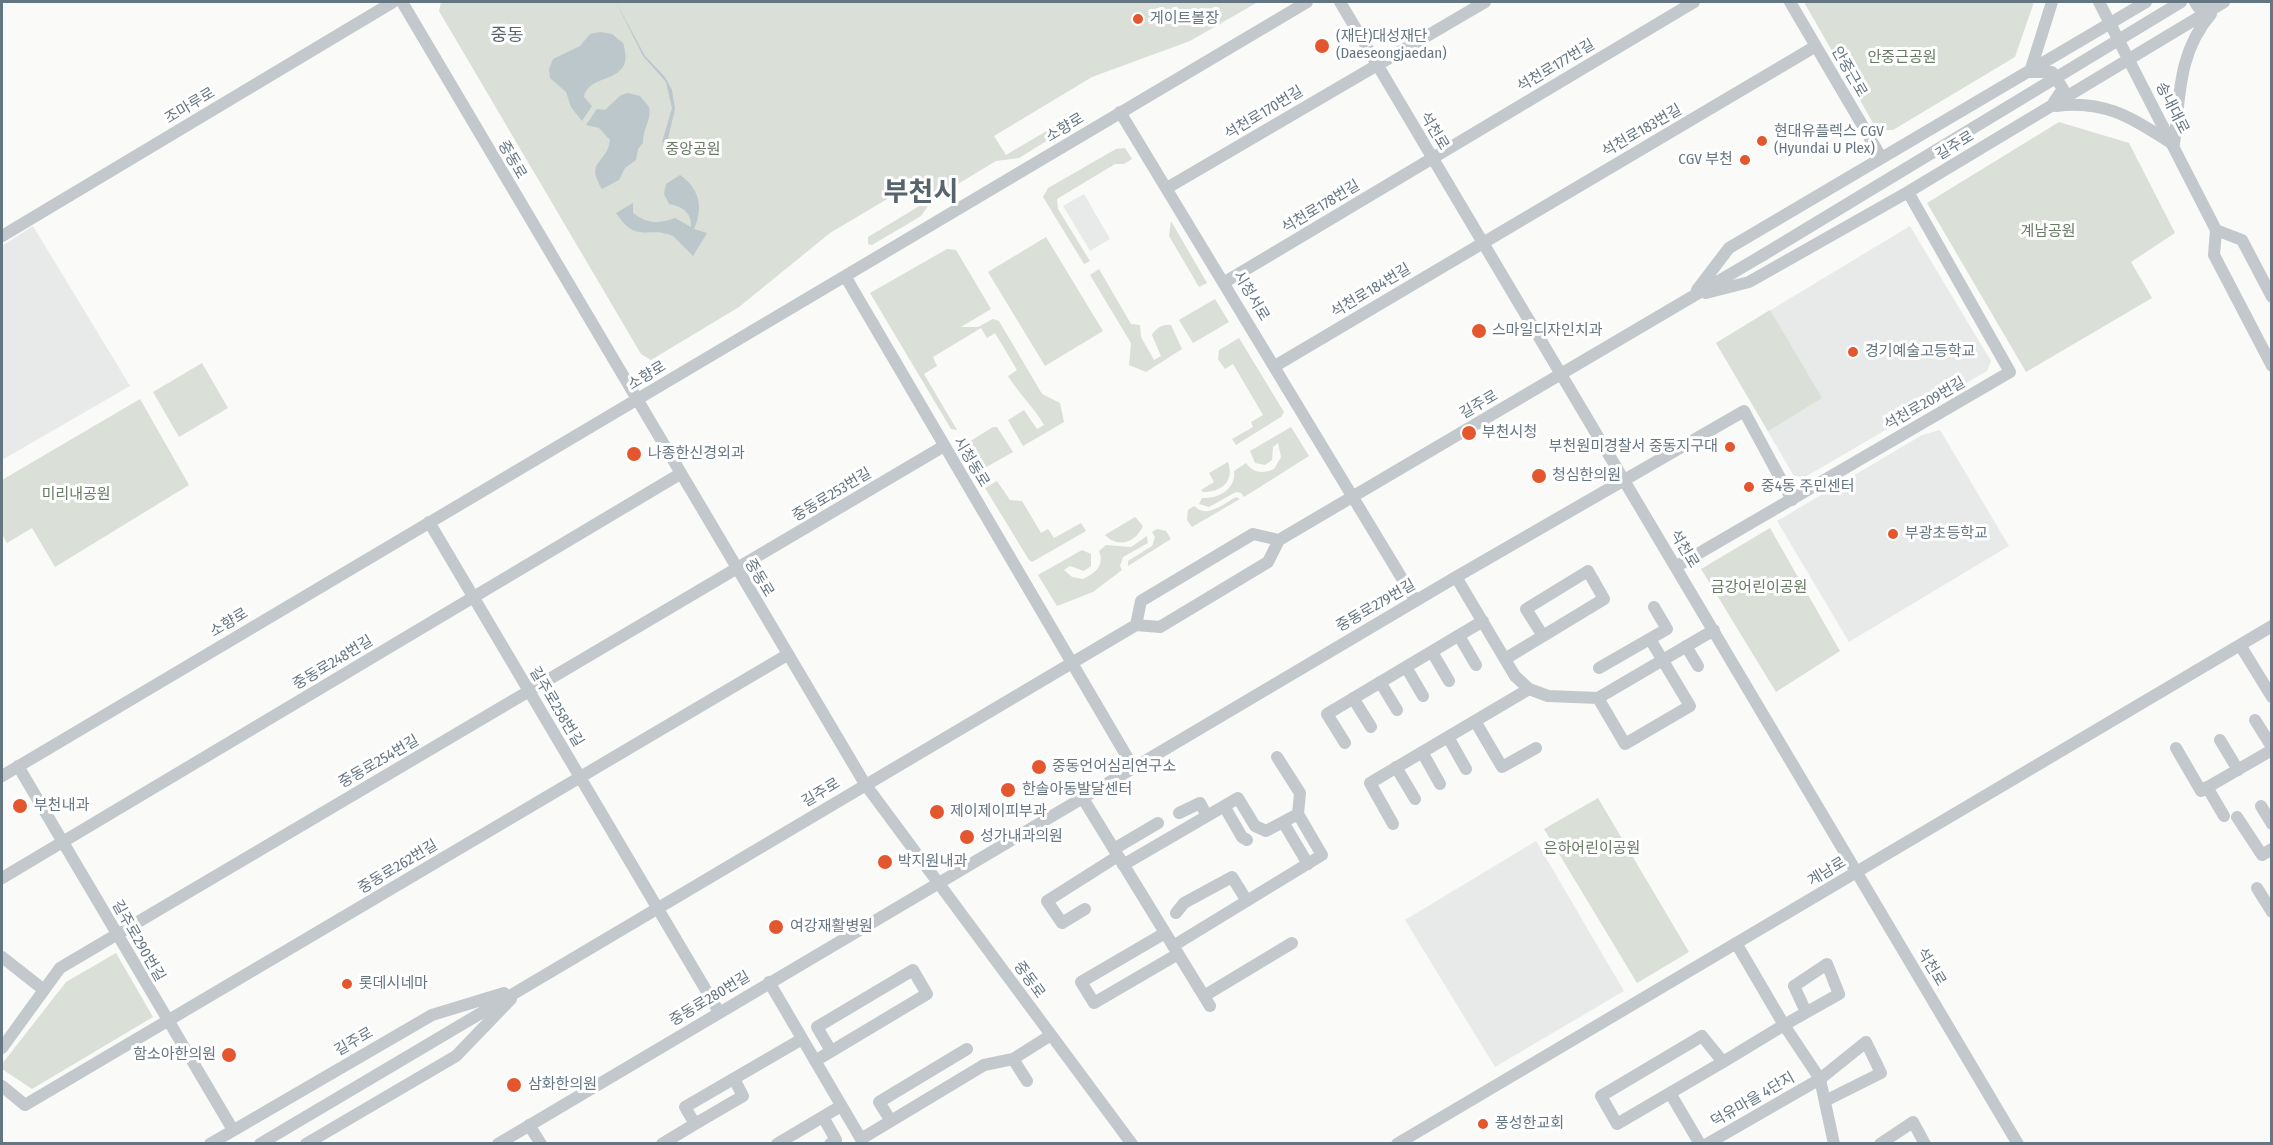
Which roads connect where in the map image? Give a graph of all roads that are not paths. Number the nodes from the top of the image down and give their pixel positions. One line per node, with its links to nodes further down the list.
1 (393, 2): 27 (street, 조마루로)
2 (402, 2): 37 (street, 중동로)
3 (1307, 2): 20 (street, 소향로)
4 (1340, 2): 17 (street, 석천로)
5 (1485, 2): 17 (street, 석천로170번길)
6 (1694, 2): 22 (street, 석천로177번길)
7 (1790, 2): 15 (street, 안중근로)
8 (2052, 2): 18 (street)
9 (2099, 2): 14 (street, 송내대로)
10 (2146, 2): 14 (street, 길주로)
11 (2181, 2): 32 (street, 길주로, bridge)
12 (2195, 2): 13 (street)
13 (2222, 3): 16 (street, 길주로); 21 (street)
14 (2110, 23): 16 (street, 송내대로); 18 (street, 길주로)
15 (1816, 46): 23 (street, 안중근로); 28 (street, 석천로183번길)
16 (2130, 59): 19 (street, 길주로); 21 (street, 송내대로)
17 (1377, 64): 22 (street, 석천로); 24 (street, 석천로170번길)
18 (2030, 72): 19 (street); 23 (street, 길주로)
19 (2051, 107): 21 (street); 25 (street, 길주로)
20 (1120, 112): 24 (street, 시청서로); 29 (street, 소향로)
21 (2174, 144): 26 (street, 송내대로)
22 (1432, 157): 28 (street, 석천로); 31 (street, 석천로178번길)
23 (1881, 157): 32 (street, 길주로)
24 (1167, 188): 31 (street, 시청서로)
25 (1908, 192): 32 (street, 길주로); 42 (street, 석천로209번길)
26 (2216, 230): 30 (street); 35 (street, 송내대로)
27 (2, 236)
28 (1483, 242): 34 (street, 석천로184번길); 36 (street, 석천로)
29 (845, 276): 37 (street, 소향로); 38 (street, 시청동로)
30 (2267, 278): 33 (street)
31 (1225, 282): 34 (street, 시청서로)
32 (1693, 296): 36 (street, 길주로)
33 (2271, 297)
34 (1275, 366): 41 (street, 시청서로)
35 (2271, 366)
36 (1563, 373): 40 (street, 석천로); 41 (street, 길주로)
37 (636, 399): 39 (street, 중동로); 43 (street, 소향로)
38 (944, 446): 46 (street, 중동로253번길); 64 (street, 시청동로)
39 (680, 474): 46 (street, 중동로); 48 (street, 중동로248번길)
40 (1625, 479): 42 (street, 중동로279번길); 45 (street, 석천로); 47 (street, 중동로279번길)
41 (1354, 496): 44 (street, 길주로); 49 (street, 시청서로)
42 (1792, 500): 45 (street, 석천로209번길)
43 (429, 522): 48 (street, 길주로258번길); 89 (street, 소향로)
44 (1279, 540): 52 (street, 길주로); 52 (street)
45 (1677, 566): 54 (street, 석천로)
46 (736, 569): 61 (street, 중동로); 72 (street, 중동로254번길)
47 (1456, 576): 49 (street, 중동로279번길); 51 (street)
48 (473, 597): 72 (street, 길주로258번길); 111 (street, 중동로248번길)
49 (1415, 600): 90 (street, 중동로279번길)
50 (1654, 607): 57 (street)
51 (1483, 621): 55 (street); 62 (street)
52 (1136, 626): 64 (street, 길주로)
53 (2271, 626): 58 (street, 계남로)
54 (1714, 630): 59 (street); 115 (street, 석천로)
55 (1459, 636): 60 (street); 65 (street)
56 (1543, 636): 56 (street); 62 (street)
57 (1650, 639): 63 (street); 68 (street)
58 (2240, 645): 74 (street); 115 (street, 계남로)
59 (1686, 646): 63 (street); 66 (street)
60 (1432, 652): 67 (street); 69 (street)
61 (787, 655): 95 (street, 중동로262번길); 96 (street, 중동로)
62 (1505, 659): 71 (street)
63 (1662, 660): 76 (street); 76 (street)
64 (1073, 663): 90 (street, 시청동로); 96 (street, 길주로)
65 (1476, 665)
66 (1698, 666)
67 (1406, 667): 70 (street); 73 (street)
68 (1599, 668)
69 (1449, 681)
70 (1380, 682): 75 (street); 77 (street)
71 (1529, 689): 76 (street); 79 (street)
72 (530, 691): 95 (street, 길주로258번길); 125 (street, 중동로254번길)
73 (1423, 696)
74 (2271, 697)
75 (1353, 698): 80 (street); 83 (street)
76 (1598, 698)
77 (1397, 710)
78 (2255, 720): 86 (street)
79 (1475, 721): 81 (street); 84 (street)
80 (1371, 727)
81 (1448, 737): 87 (street); 92 (street)
82 (2220, 740): 93 (street)
83 (1345, 743)
84 (1536, 748)
85 (2176, 748): 98 (street)
86 (2271, 749): 93 (street)
87 (1422, 752): 91 (street); 97 (street)
88 (1277, 757): 104 (street)
89 (18, 766): 94 (street, 소향로); 111 (street, 길주로290번길)
90 (1132, 767): 99 (street, 중동로279번길)
91 (1396, 767): 100 (street); 108 (street)
92 (1466, 769)
93 (2238, 770): 98 (street)
94 (2, 776)
95 (580, 776): 120 (street, 길주로258번길); 135 (street, 중동로262번길)
96 (866, 784): 117 (street, 중동로); 120 (street, 길주로)
97 (1440, 784)
98 (2208, 787): 112 (street)
99 (1082, 796): 113 (street); 117 (street, 중동로279번길)
100 (1415, 799)
101 (1224, 806): 105 (street); 106 (street); 110 (street)
102 (2261, 806): 109 (street)
103 (1179, 813): 105 (street)
104 (1298, 814): 106 (street); 114 (street)
105 (1207, 816): 113 (street)
106 (1283, 822): 114 (street)
107 (1158, 823): 113 (street)
108 (1394, 824)
109 (2271, 824)
110 (1248, 840)
111 (63, 843): 116 (street, 중동로248번길); 125 (street, 길주로290번길)
112 (2271, 849)
113 (1119, 857): 121 (street); 124 (street)
114 (1308, 864): 119 (street)
115 (1857, 871): 126 (street, 계남로); 172 (street, 석천로)
116 (2, 879)
117 (938, 881): 130 (street, 중동로280번길); 137 (street, 중동로)
118 (2257, 888): 122 (street)
119 (1247, 901): 123 (street); 128 (street)
120 (658, 907): 131 (street, 길주로); 133 (street, 길주로258번길)
121 (1085, 909)
122 (2271, 912)
123 (1176, 913)
124 (1165, 933): 128 (street); 128 (street)
125 (117, 934): 132 (street, 중동로254번길); 135 (street, 길주로290번길)
126 (1736, 943): 136 (street, 덕유마을 4단지); 166 (street, 계남로)
127 (1292, 944): 128 (street)
128 (1176, 950)
129 (2, 957): 132 (street)
130 (769, 982): 133 (street, 중동로280번길); 138 (street)
131 (522, 988): 156 (street, 길주로); 158 (street, 길주로); 159 (street, 길주로)
132 (44, 990): 139 (street, 중동로254번길)
133 (719, 1012): 155 (street, 중동로280번길)
134 (1806, 1012): 136 (street)
135 (168, 1022): 148 (street, 중동로262번길); 156 (street, 길주로290번길)
136 (1784, 1025): 144 (street); 145 (street, 덕유마을 4단지)
137 (1051, 1035): 142 (street); 165 (street, 중동로)
138 (802, 1039): 143 (street); 146 (street)
139 (2, 1048)
140 (967, 1049): 153 (street)
141 (831, 1052): 141 (street); 143 (street)
142 (1013, 1059): 147 (street); 153 (street)
143 (815, 1061): 151 (street)
144 (1723, 1062): 149 (street); 149 (street)
145 (1820, 1078): 150 (street); 150 (street); 168 (street, 덕유마을 4단지)
146 (734, 1079): 154 (street); 154 (street)
147 (1027, 1081)
148 (2, 1086)
149 (1670, 1093): 167 (street, 덕유마을 4단지)
150 (1825, 1101): 169 (street)
151 (841, 1106): 152 (street); 153 (street)
152 (823, 1117): 163 (street); 164 (street)
153 (891, 1120)
154 (695, 1124): 162 (street)
155 (529, 1125): 160 (street, 중동로280번길); 161 (street)
156 (233, 1130): 157 (street, 길주로)
157 (210, 1143)
158 (260, 1143)
159 (306, 1143)
160 (498, 1143)
161 (541, 1143)
162 (662, 1143)
163 (777, 1143)
164 (830, 1143)
165 (1132, 1143)
166 (1397, 1143)
167 (1700, 1143)
168 (1707, 1143)
169 (1834, 1143)
170 (1880, 1143): 171 (street)
171 (1925, 1143)
172 (2018, 1143)

